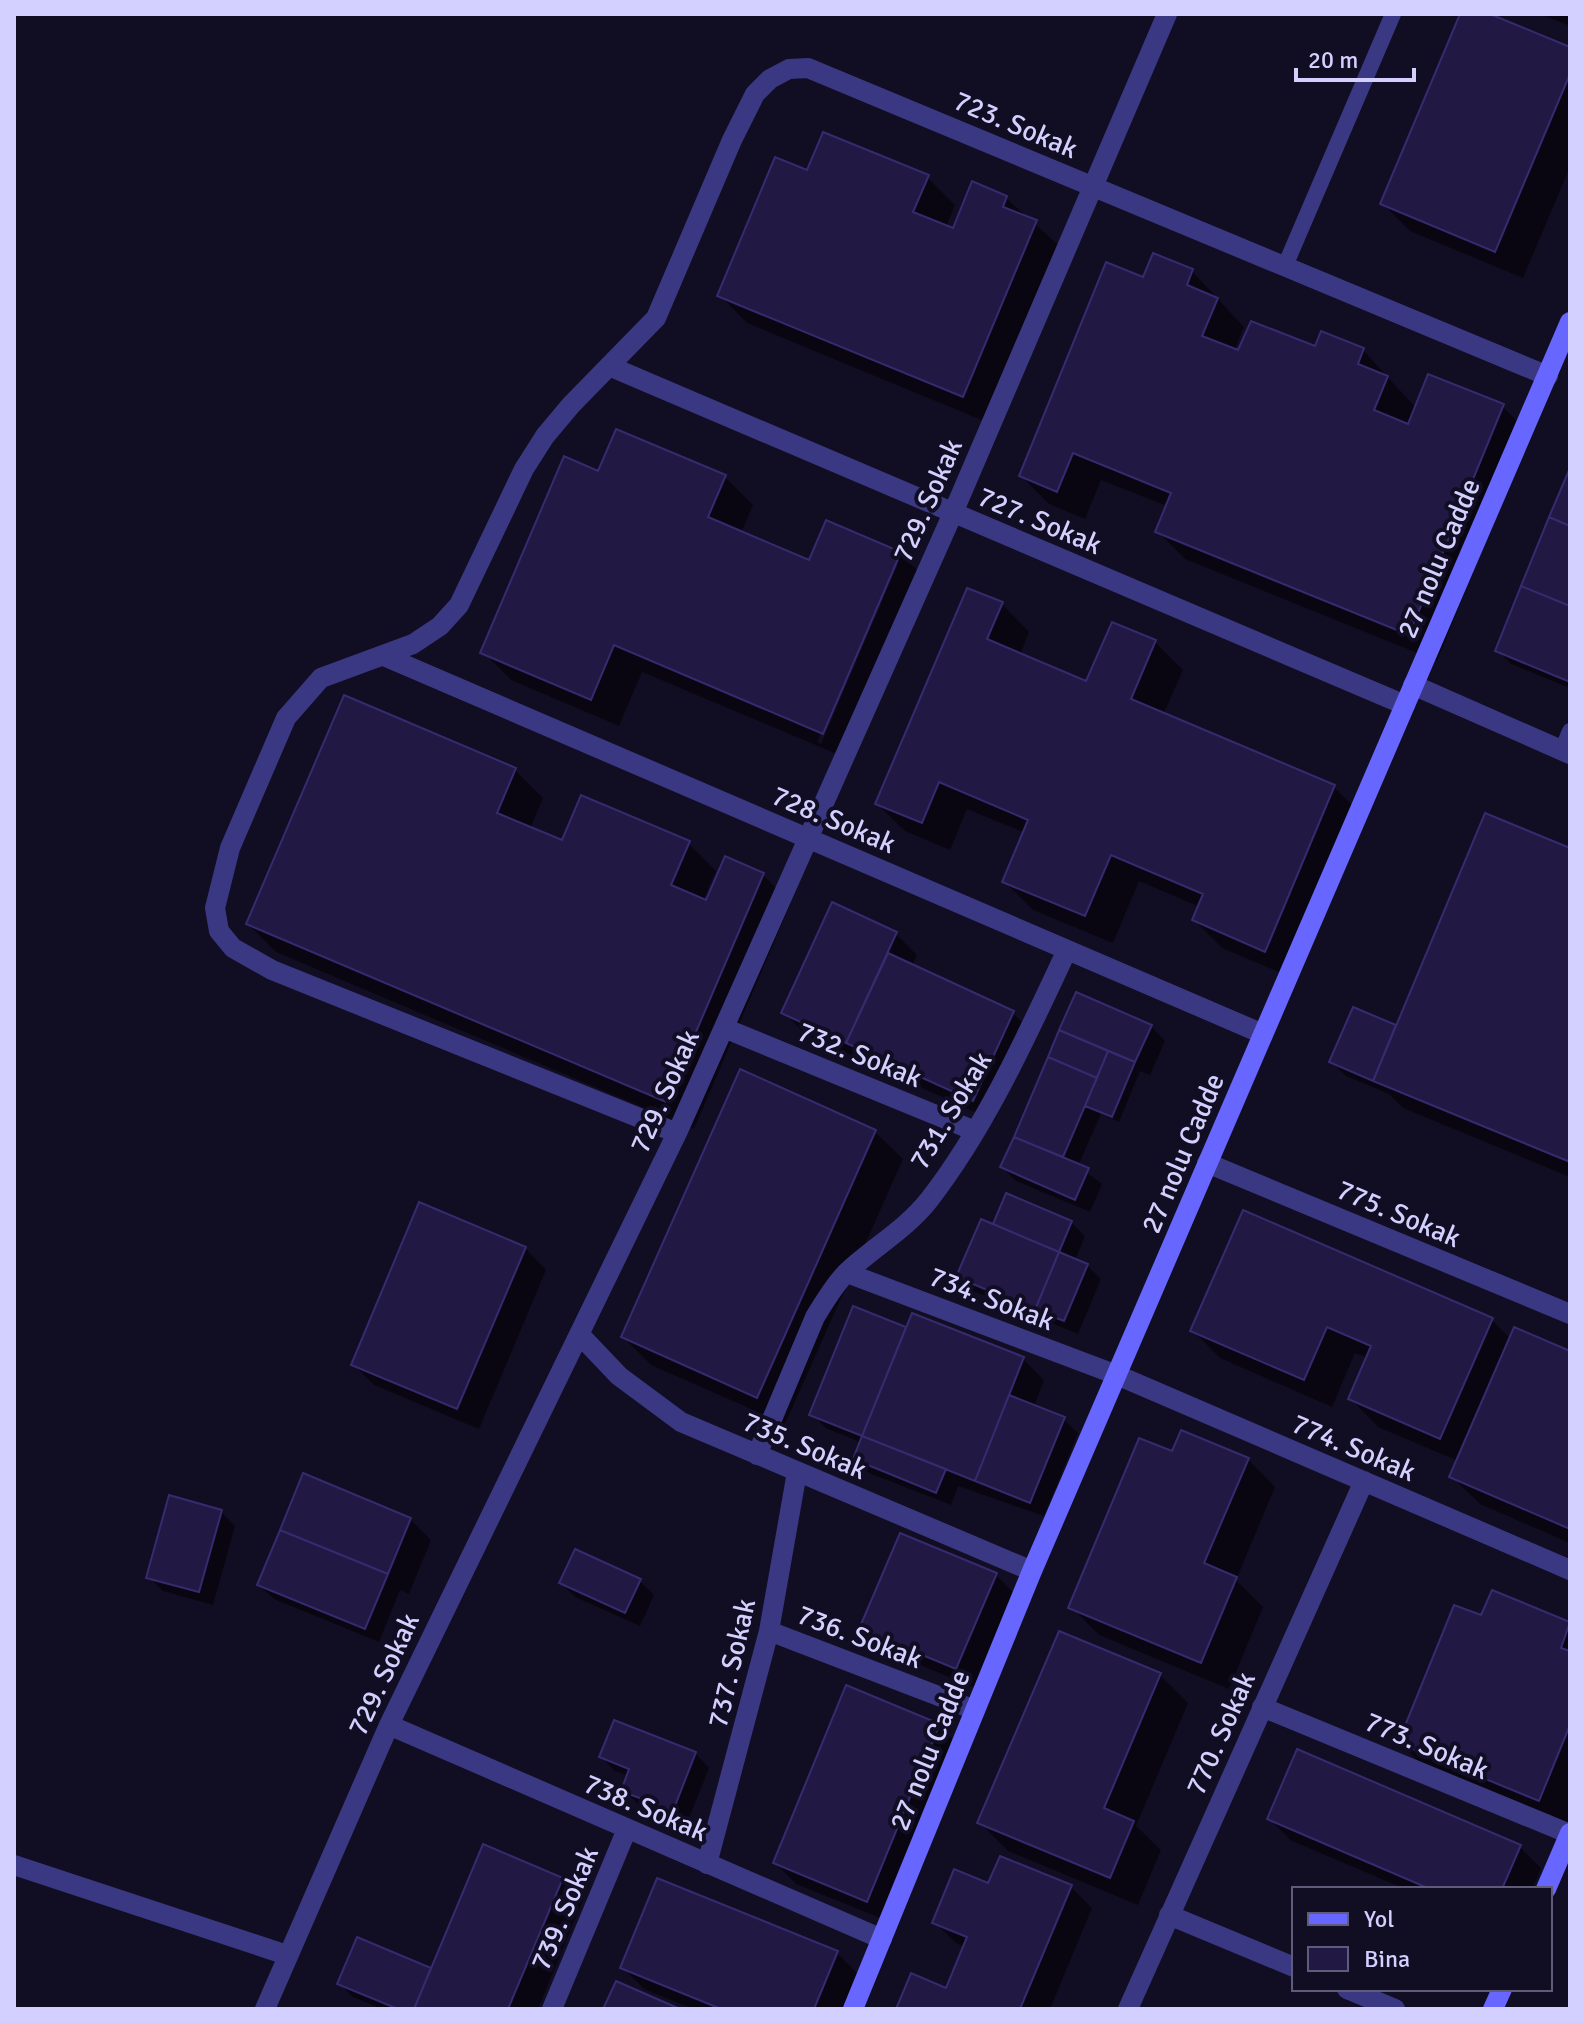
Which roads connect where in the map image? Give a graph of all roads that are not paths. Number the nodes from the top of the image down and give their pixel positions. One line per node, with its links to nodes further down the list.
1 (1167, 14): 3 (street, 729. Sokak)
2 (1393, 14): 4 (lane)
3 (1091, 186): 4 (street, 723. Sokak); 7 (street, 723. Sokak); 9 (street, 729. Sokak)
4 (1285, 266): 8 (street, 723. Sokak)
5 (1570, 322): 6 (street, 27 nolu Cadde)
6 (1565, 348): 8 (street, 27 nolu Cadde)
7 (609, 366): 9 (street, 727. Sokak); 10 (street, 723. Sokak)
8 (1548, 376): 11 (street, 27 nolu Cadde)
9 (953, 513): 12 (street, 727. Sokak); 14 (street, 729. Sokak)
10 (384, 656): 14 (street, 728. Sokak); 19 (street, 723. Sokak)
11 (1413, 685): 12 (street, 27 nolu Cadde); 13 (street)
12 (1405, 705): 17 (street, 27 nolu Cadde)
13 (1567, 745)
14 (807, 838): 15 (street, 728. Sokak); 16 (street, 729. Sokak)
15 (1067, 950): 17 (street, 728. Sokak); 18 (street, 731. Sokak)
16 (724, 1028): 18 (street, 732. Sokak); 19 (street, 729. Sokak)
17 (1263, 1034): 20 (street, 27 nolu Cadde)
18 (975, 1131): 21 (street, 731. Sokak)
19 (677, 1133): 23 (street, 729. Sokak)
20 (1207, 1163): 22 (street, 775. Sokak); 24 (street, 27 nolu Cadde)
21 (847, 1273): 24 (street, 734. Sokak); 25 (street, 731. Sokak)
22 (1570, 1314)
23 (580, 1335): 25 (street, 735. Sokak); 33 (street, 729. Sokak)
24 (1117, 1375): 27 (street, 774. Sokak); 29 (street, 27 nolu Cadde)
25 (757, 1455): 26 (street, 735. Sokak)
26 (797, 1472): 29 (street, 735. Sokak); 30 (street, 737. Sokak)
27 (1364, 1481): 28 (street, 774. Sokak); 31 (street, 770. Sokak)
28 (1570, 1570)
29 (1032, 1571): 32 (street, 27 nolu Cadde)
30 (769, 1631): 32 (street, 736. Sokak); 36 (street, 737. Sokak)
31 (1262, 1707): 35 (street, 773. Sokak); 39 (street, 770. Sokak)
32 (975, 1710): 40 (street, 27 nolu Cadde)
33 (389, 1725): 34 (street, 738. Sokak); 41 (street, 729. Sokak)
34 (627, 1829): 36 (street, 738. Sokak); 45 (street, 739. Sokak)
35 (1570, 1834): 38 (street)
36 (707, 1864): 40 (street, 738. Sokak)
37 (14, 1865): 41 (street)
38 (1547, 1887)
39 (1169, 1915): 42 (street); 47 (street, 770. Sokak)
40 (882, 1939): 46 (street, 27 nolu Cadde)
41 (287, 1955): 44 (street, 729. Sokak)
42 (1292, 1966)
43 (1352, 1991): 48 (street)
44 (265, 2009)
45 (552, 2009)
46 (853, 2009)
47 (1128, 2009)
48 (1395, 2009)

